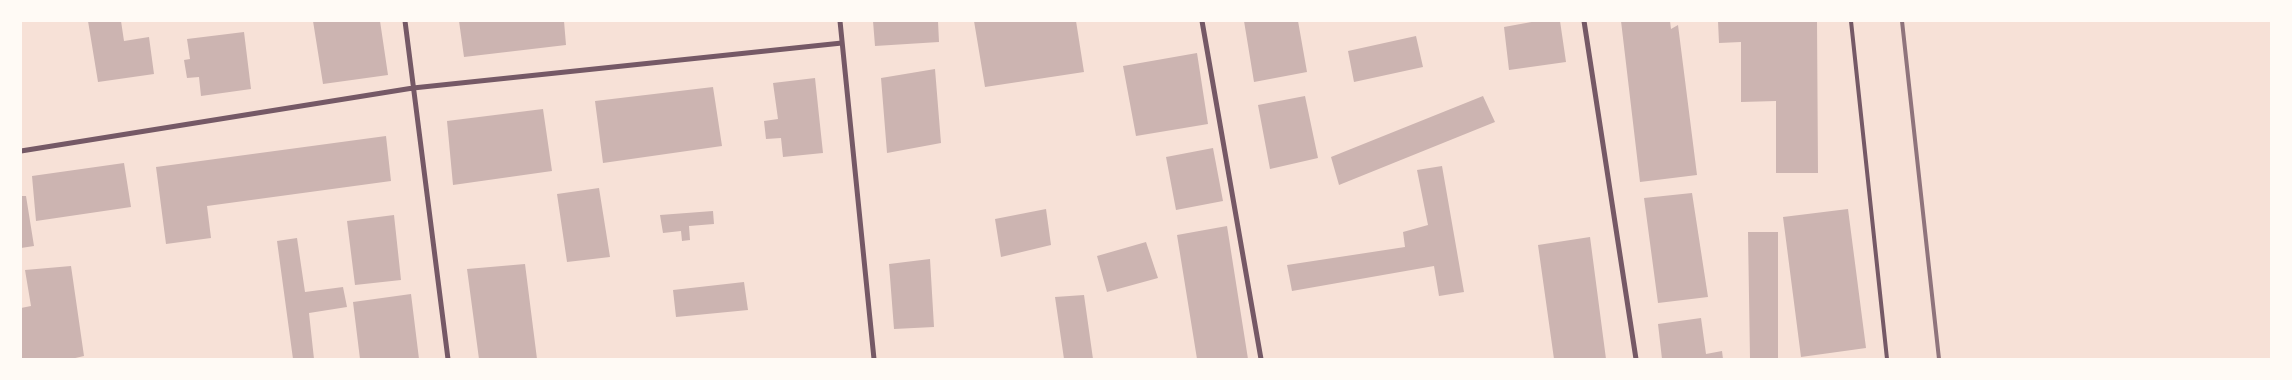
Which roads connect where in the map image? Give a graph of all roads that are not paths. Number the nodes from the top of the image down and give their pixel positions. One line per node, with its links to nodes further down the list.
1 (405, 21): 7 (street)
2 (840, 21): 6 (street)
3 (1202, 21): 11 (street)
4 (1584, 21): 12 (street)
5 (1851, 21): 13 (lane)
6 (842, 43): 7 (street); 10 (street)
7 (413, 88): 8 (street); 9 (street)
8 (21, 151)
9 (448, 359)
10 (874, 359)
11 (1261, 359)
12 (1636, 359)
13 (1887, 359)

